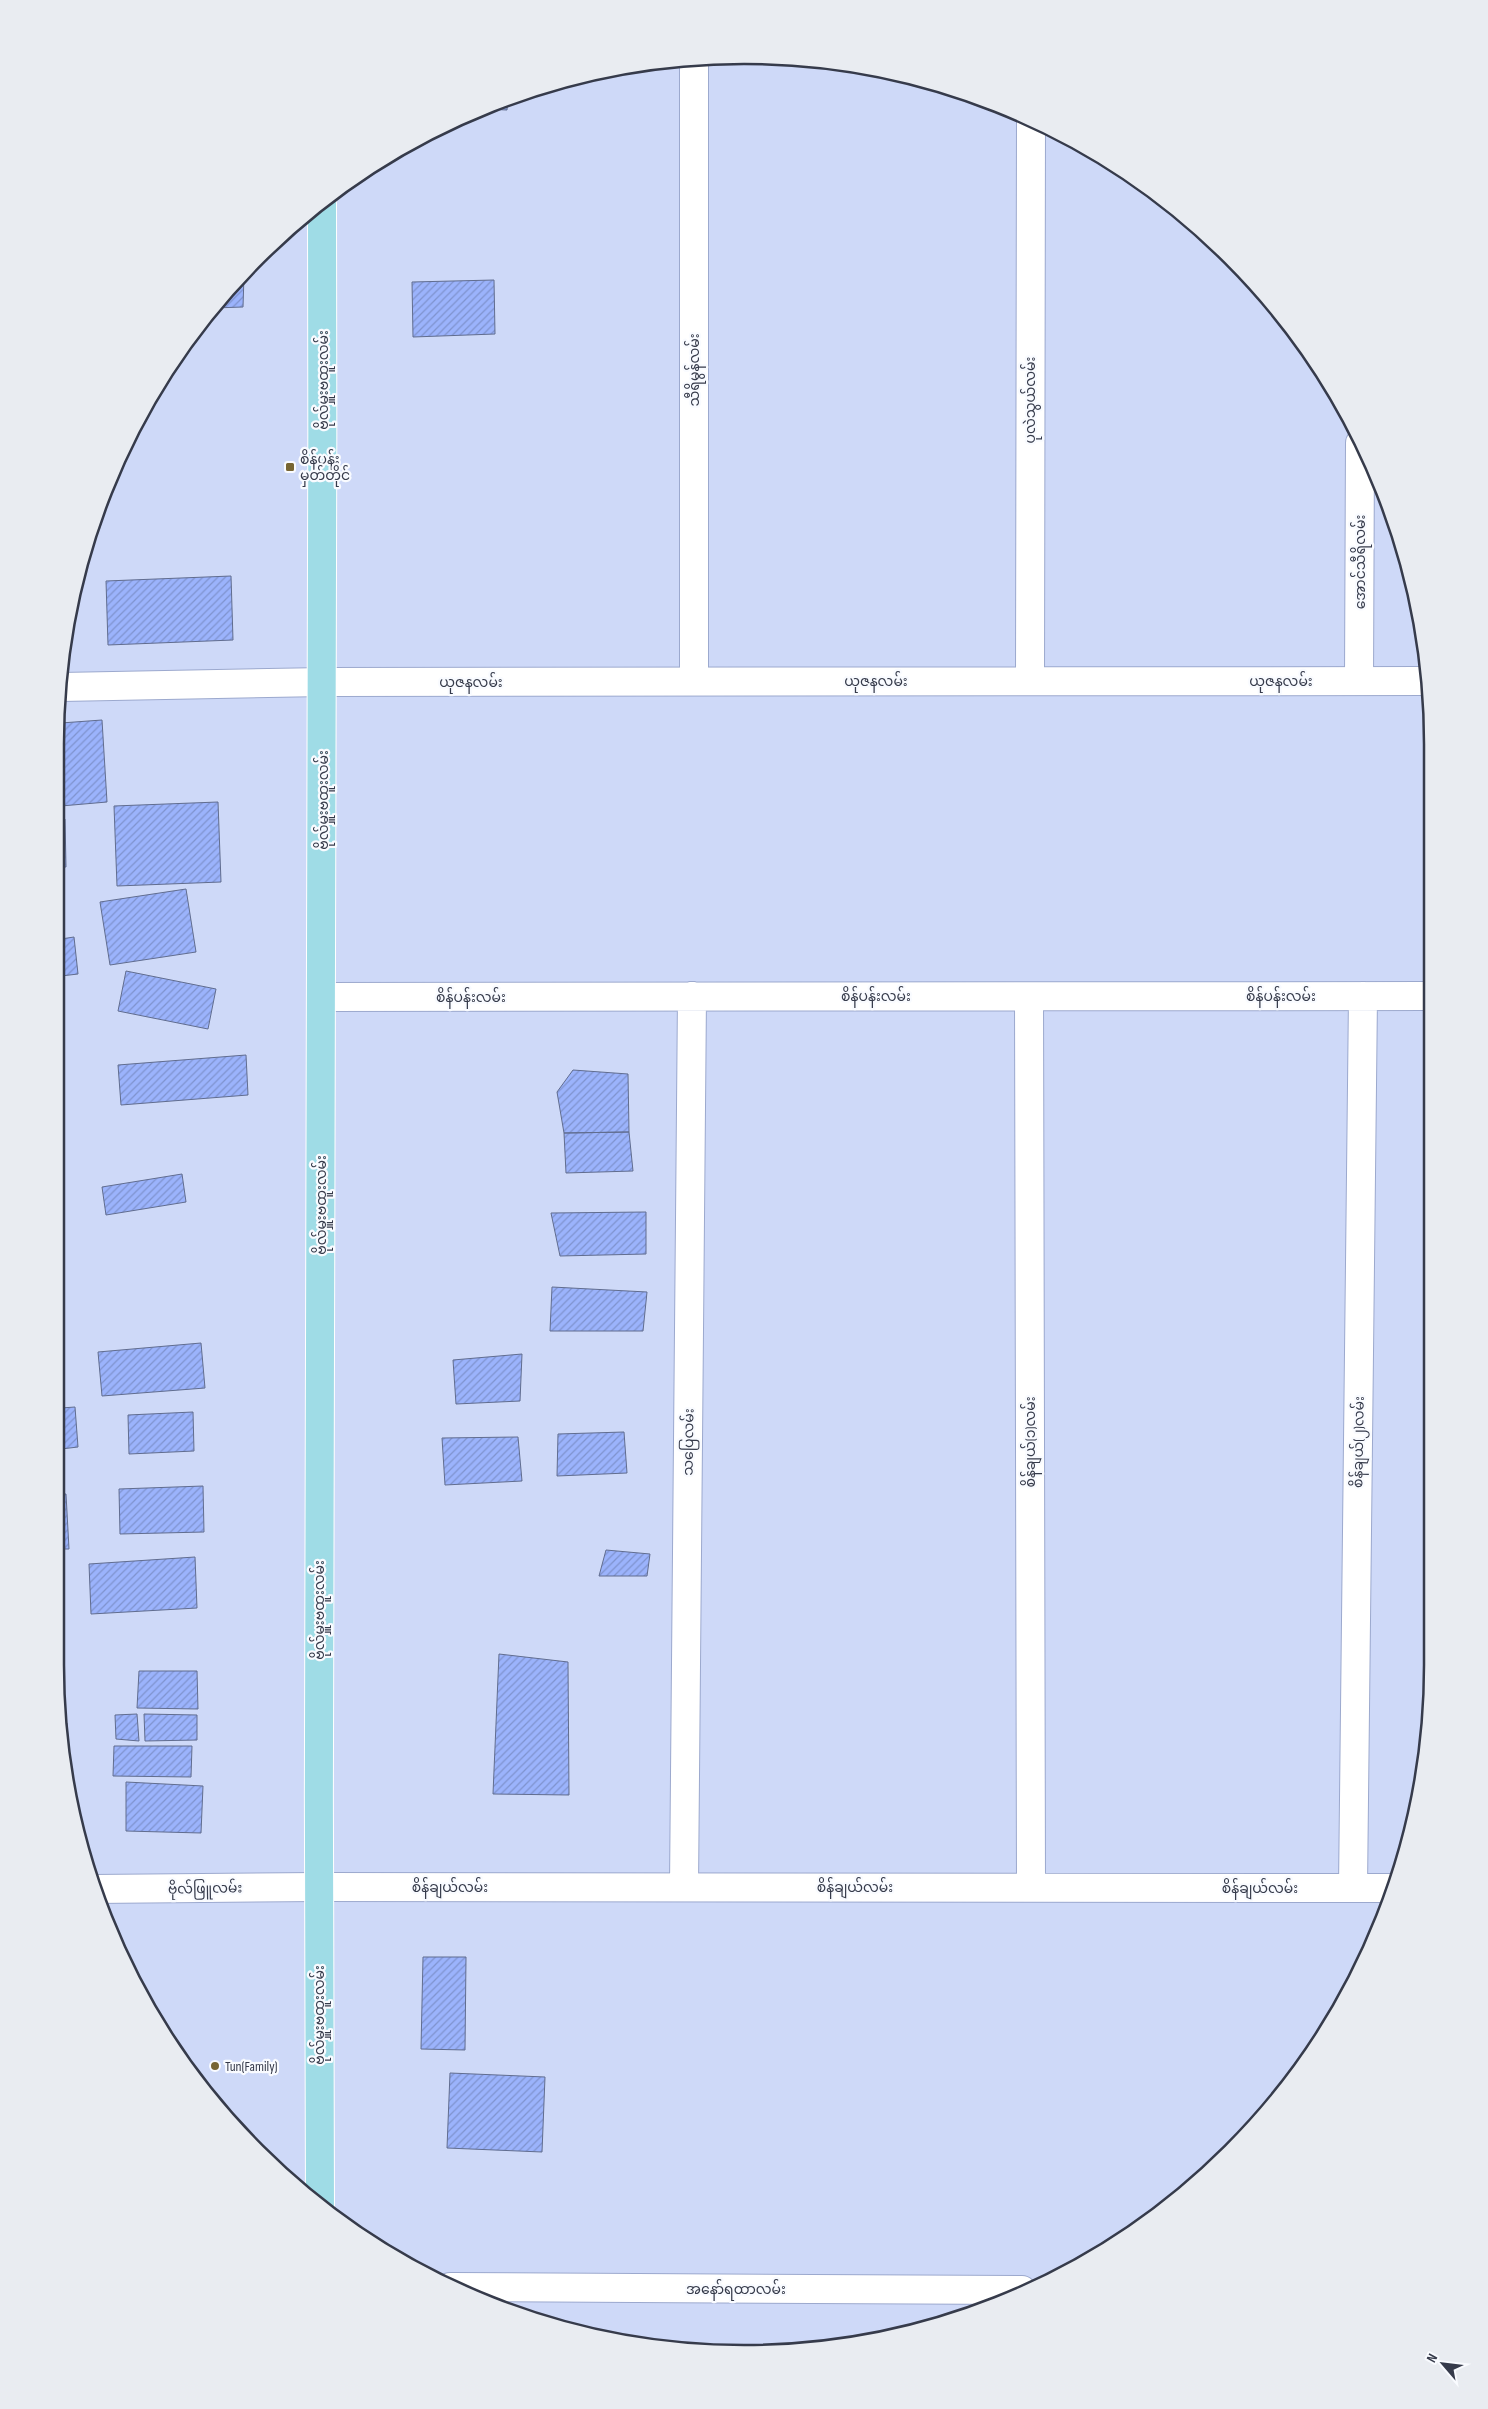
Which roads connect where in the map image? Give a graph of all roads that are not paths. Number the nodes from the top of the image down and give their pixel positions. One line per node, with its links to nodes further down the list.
1 (694, 66): 5 (street, သီရိမွန်လမ်း)
2 (1031, 128): 6 (street, ပုလဲသွယ်လမ်း)
3 (322, 211): 9 (main road, ဗိုလ်မှူးဗထူးလမ်း)
4 (1360, 457): 7 (street, အောင်သီရိလမ်း)
5 (694, 681): 6 (street, ယုဇနလမ်း); 9 (street, ယုဇနလမ်း)
6 (1030, 681): 7 (street, ယုဇနလမ်း)
7 (1359, 681): 8 (street, ယုဇနလမ်း)
8 (1421, 681)
9 (324, 682): 10 (street, ယုဇနလမ်း); 14 (main road, ဗိုလ်မှူးဗထူးလမ်း)
10 (66, 687)
11 (692, 996): 14 (street, စိန်ပန်းလမ်း); 15 (street, စိန်ပန်းလမ်း); 17 (street, သပြေလမ်း)
12 (1363, 996): 13 (street, စိန်ပန်းလမ်း); 15 (street, စိန်ပန်းလမ်း); 19 (street, စိန်ချယ်(၂)လမ်း)
13 (1424, 996)
14 (322, 997): 16 (main road, ဗိုလ်မှူးဗထူးလမ်း)
15 (1029, 997): 18 (street, စိန်ချယ်(၁)လမ်း)
16 (318, 1887): 17 (street, စိန်ချယ်လမ်း); 21 (street, ဗိုလ်ဖြူလမ်း); 22 (main road, ဗိုလ်မှူးဗထူးလမ်း)
17 (684, 1887): 18 (street, စိန်ချယ်လမ်း)
18 (1032, 1888): 19 (street, စိန်ချယ်လမ်း)
19 (1353, 1888): 20 (street, စိန်ချယ်လမ်း)
20 (1386, 1888)
21 (102, 1889)
22 (320, 2197)
23 (471, 2287): 24 (street, အနော်ရထာလမ်း)
24 (1011, 2290)

